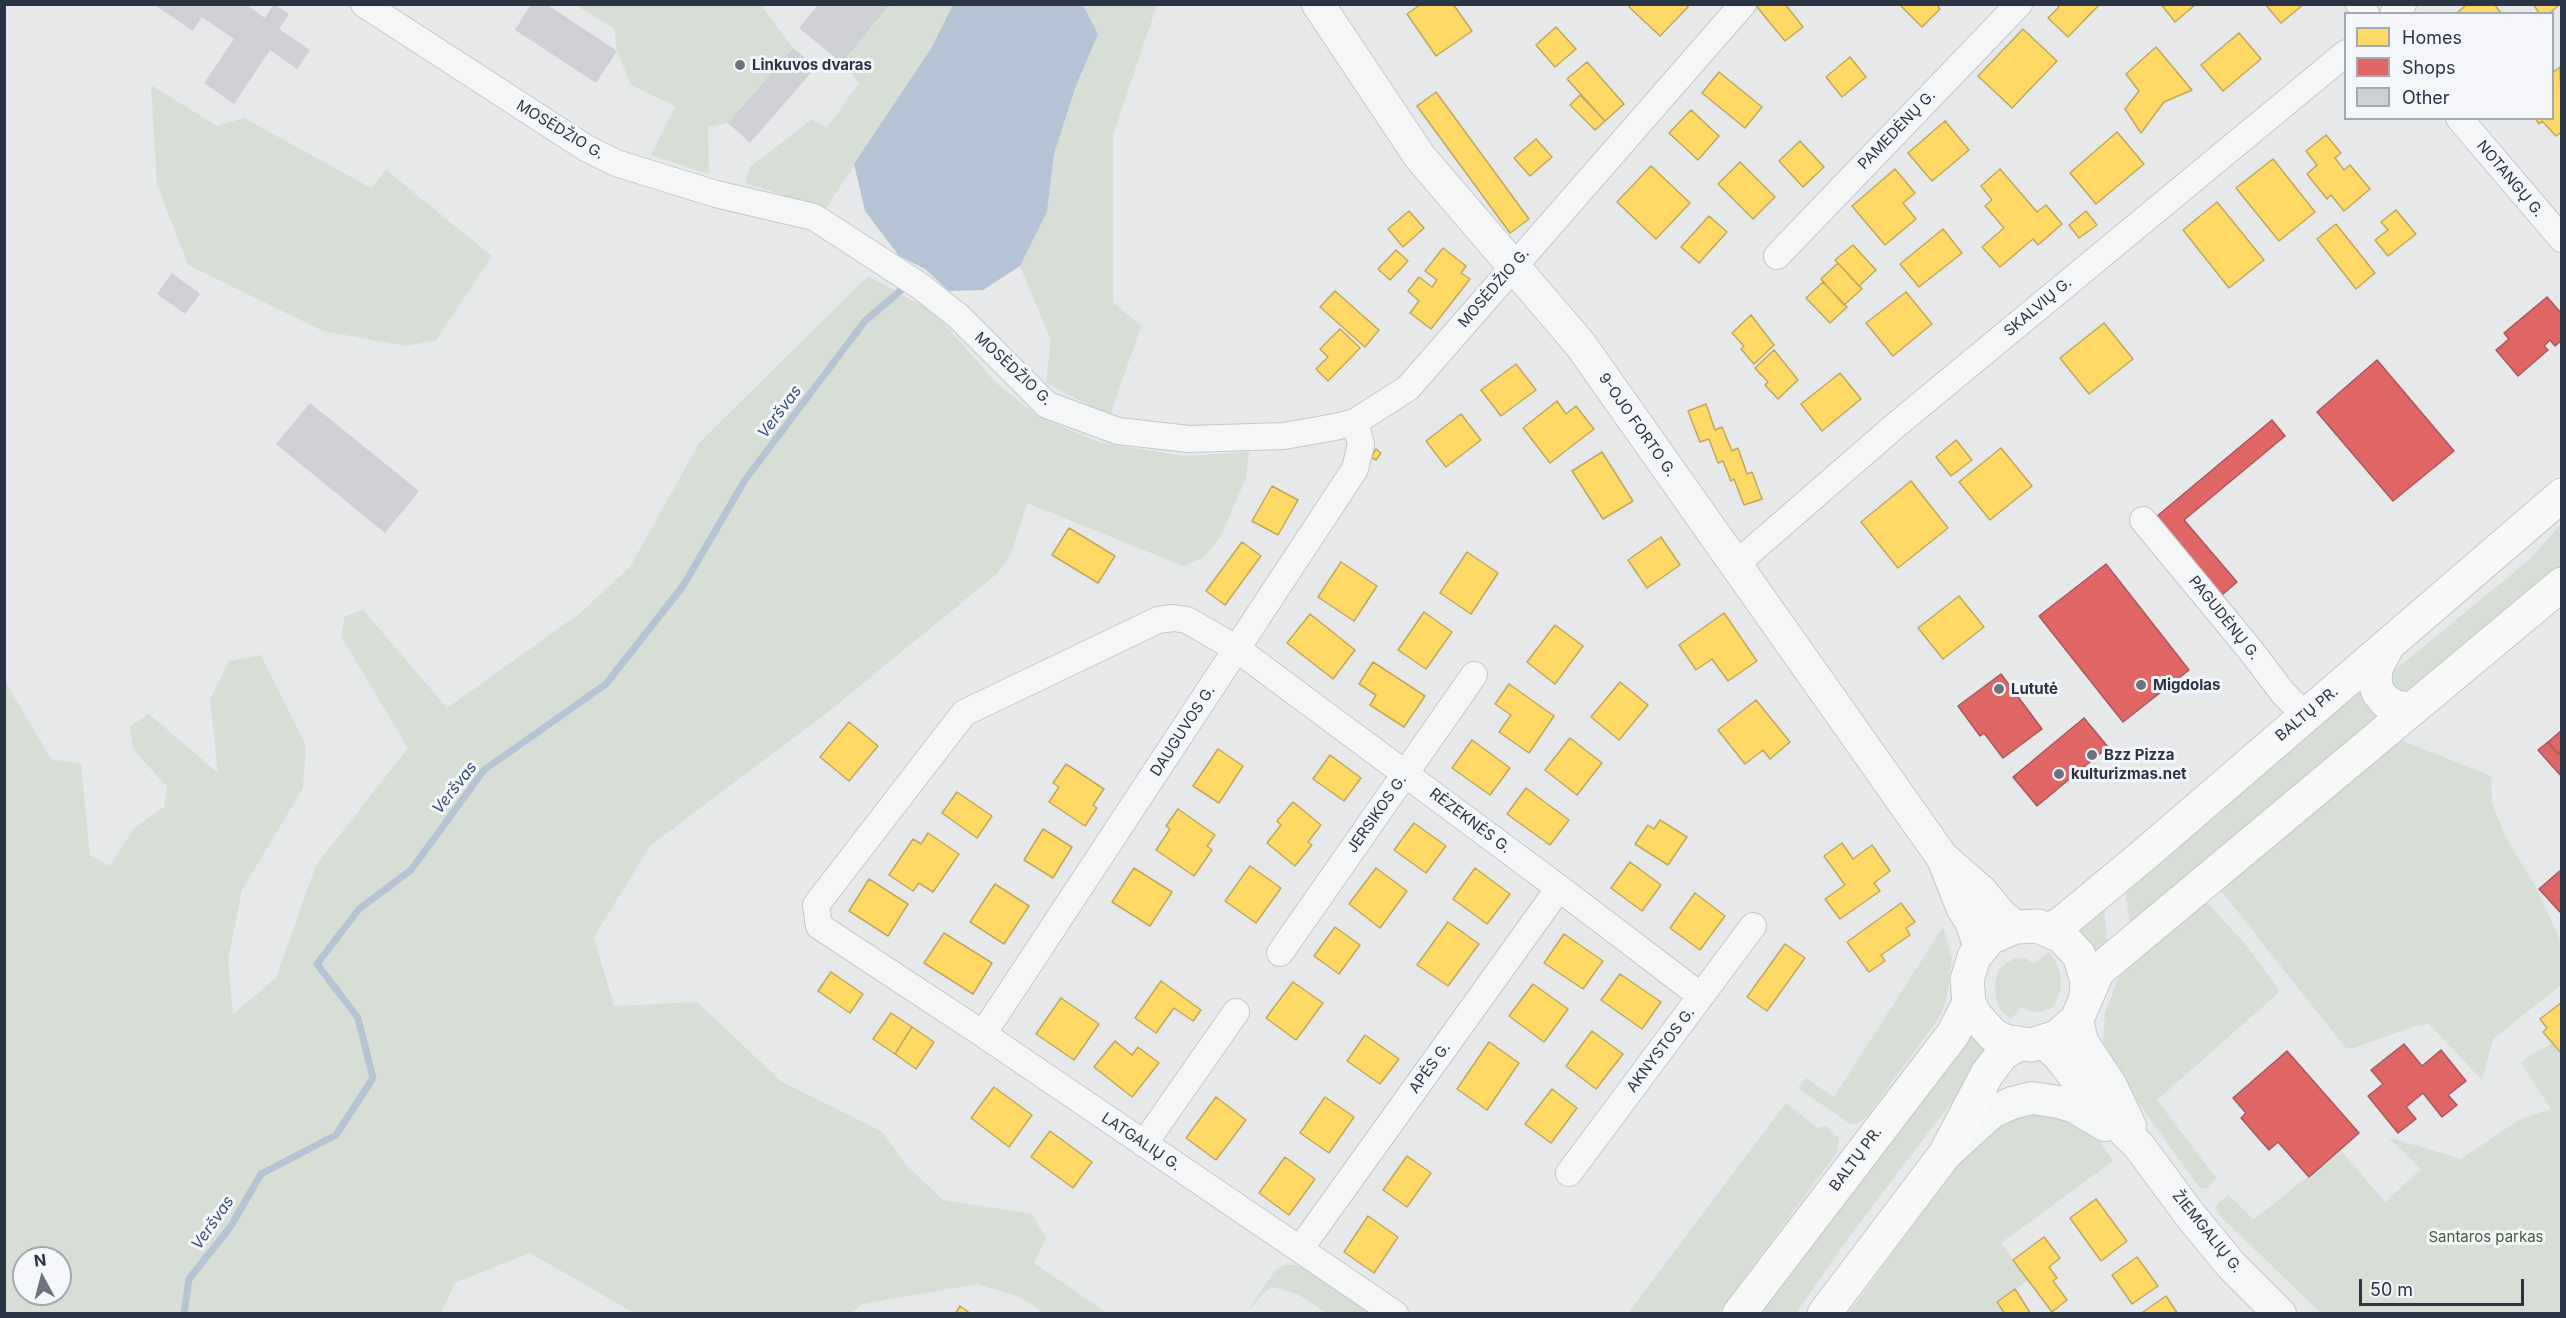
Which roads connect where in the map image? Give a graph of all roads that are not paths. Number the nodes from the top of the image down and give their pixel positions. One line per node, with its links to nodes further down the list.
1 (364, 4): 10 (street, MOSĖDŽIO G.)
2 (1318, 4): 9 (street, 9-OJO FORTO G.)
3 (1743, 4): 9 (street, MOSĖDŽIO G.)
4 (2019, 4): 8 (street, PAMEDĖNŲ G.)
5 (2344, 55): 13 (street, SKALVIŲ G.)
6 (2461, 120): 7 (street, NOTANGŲ G.)
7 (2562, 239)
8 (1777, 256)
9 (1513, 266): 10 (street, MOSĖDŽIO G.); 13 (street, 9-OJO FORTO G.)
10 (1355, 422): 15 (street, DAUGUVOS G.)
11 (2562, 495): 16 (main road, BALTŲ PR.)
12 (2143, 520): 19 (street, PAGUDĖNŲ G.)
13 (1734, 565): 21 (street, 9-OJO FORTO G.)
14 (2562, 584): 18 (main road)
15 (1237, 649): 20 (street, RĖZEKNĖS G.); 32 (street, DAUGUVOS G.); 32 (street, LATGALIŲ G.)
16 (2386, 649): 18 (main road); 19 (main road, BALTŲ PR.)
17 (1474, 675): 20 (street, JERSIKOS G.)
18 (2410, 709): 30 (main road)
19 (2305, 715): 25 (main road, BALTŲ PR.)
20 (1406, 773): 22 (street, RĖZEKNĖS G.); 27 (street, JERSIKOS G.)
21 (1942, 858): 24 (street, 9-OJO FORTO G.); 26 (street, 9-OJO FORTO G.)
22 (1559, 888): 28 (street, RĖZEKNĖS G.); 38 (street, APĖS G.)
23 (1753, 926): 28 (street, AKNYSTOS G.)
24 (2015, 927): 25 (main road); 26 (main road)
25 (2049, 930): 30 (main road)
26 (1980, 948): 29 (main road, BALTŲ PR.)
27 (1280, 953)
28 (1701, 996): 37 (street, AKNYSTOS G.)
29 (1969, 1003): 33 (main road); 40 (main road, BALTŲ PR.)
30 (2081, 1007): 33 (main road); 35 (street, ŽIEMGALIŲ G.)
31 (1236, 1012): 34 (street)
32 (984, 1034): 34 (street, LATGALIŲ G.)
33 (2031, 1044): 35 (street, ŽIEMGALIŲ G.); 36 (main road)
34 (1144, 1144): 38 (street, LATGALIŲ G.)
35 (2139, 1146): 36 (street); 42 (street, ŽIEMGALIŲ G.)
36 (1945, 1154): 41 (main road)
37 (1569, 1173)
38 (1300, 1249): 39 (street, LATGALIŲ G.)
39 (1395, 1314)
40 (1739, 1314)
41 (1824, 1314)
42 (2280, 1314)

